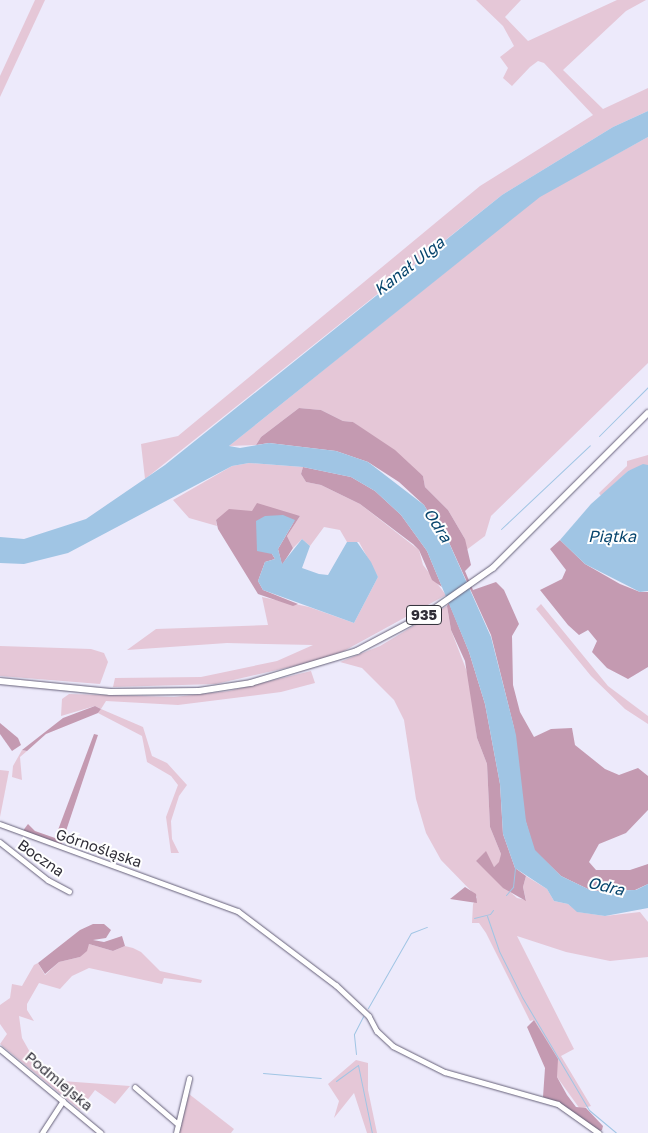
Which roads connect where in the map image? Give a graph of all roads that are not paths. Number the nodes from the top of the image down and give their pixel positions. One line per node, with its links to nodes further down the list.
1 (648, 412): 2 (main road, 935)
2 (0, 681)
3 (0, 824): 14 (street, Górnośląska)
4 (0, 842): 5 (street, Boczna)
5 (69, 892)
6 (0, 1048): 9 (street, Podmiejska)
7 (189, 1079): 10 (street)
8 (135, 1087): 10 (street)
9 (63, 1101): 11 (street); 12 (street, Podmiejska)
10 (178, 1124): 13 (street)
11 (42, 1133)
12 (101, 1133)
13 (176, 1133)
14 (599, 1133)

